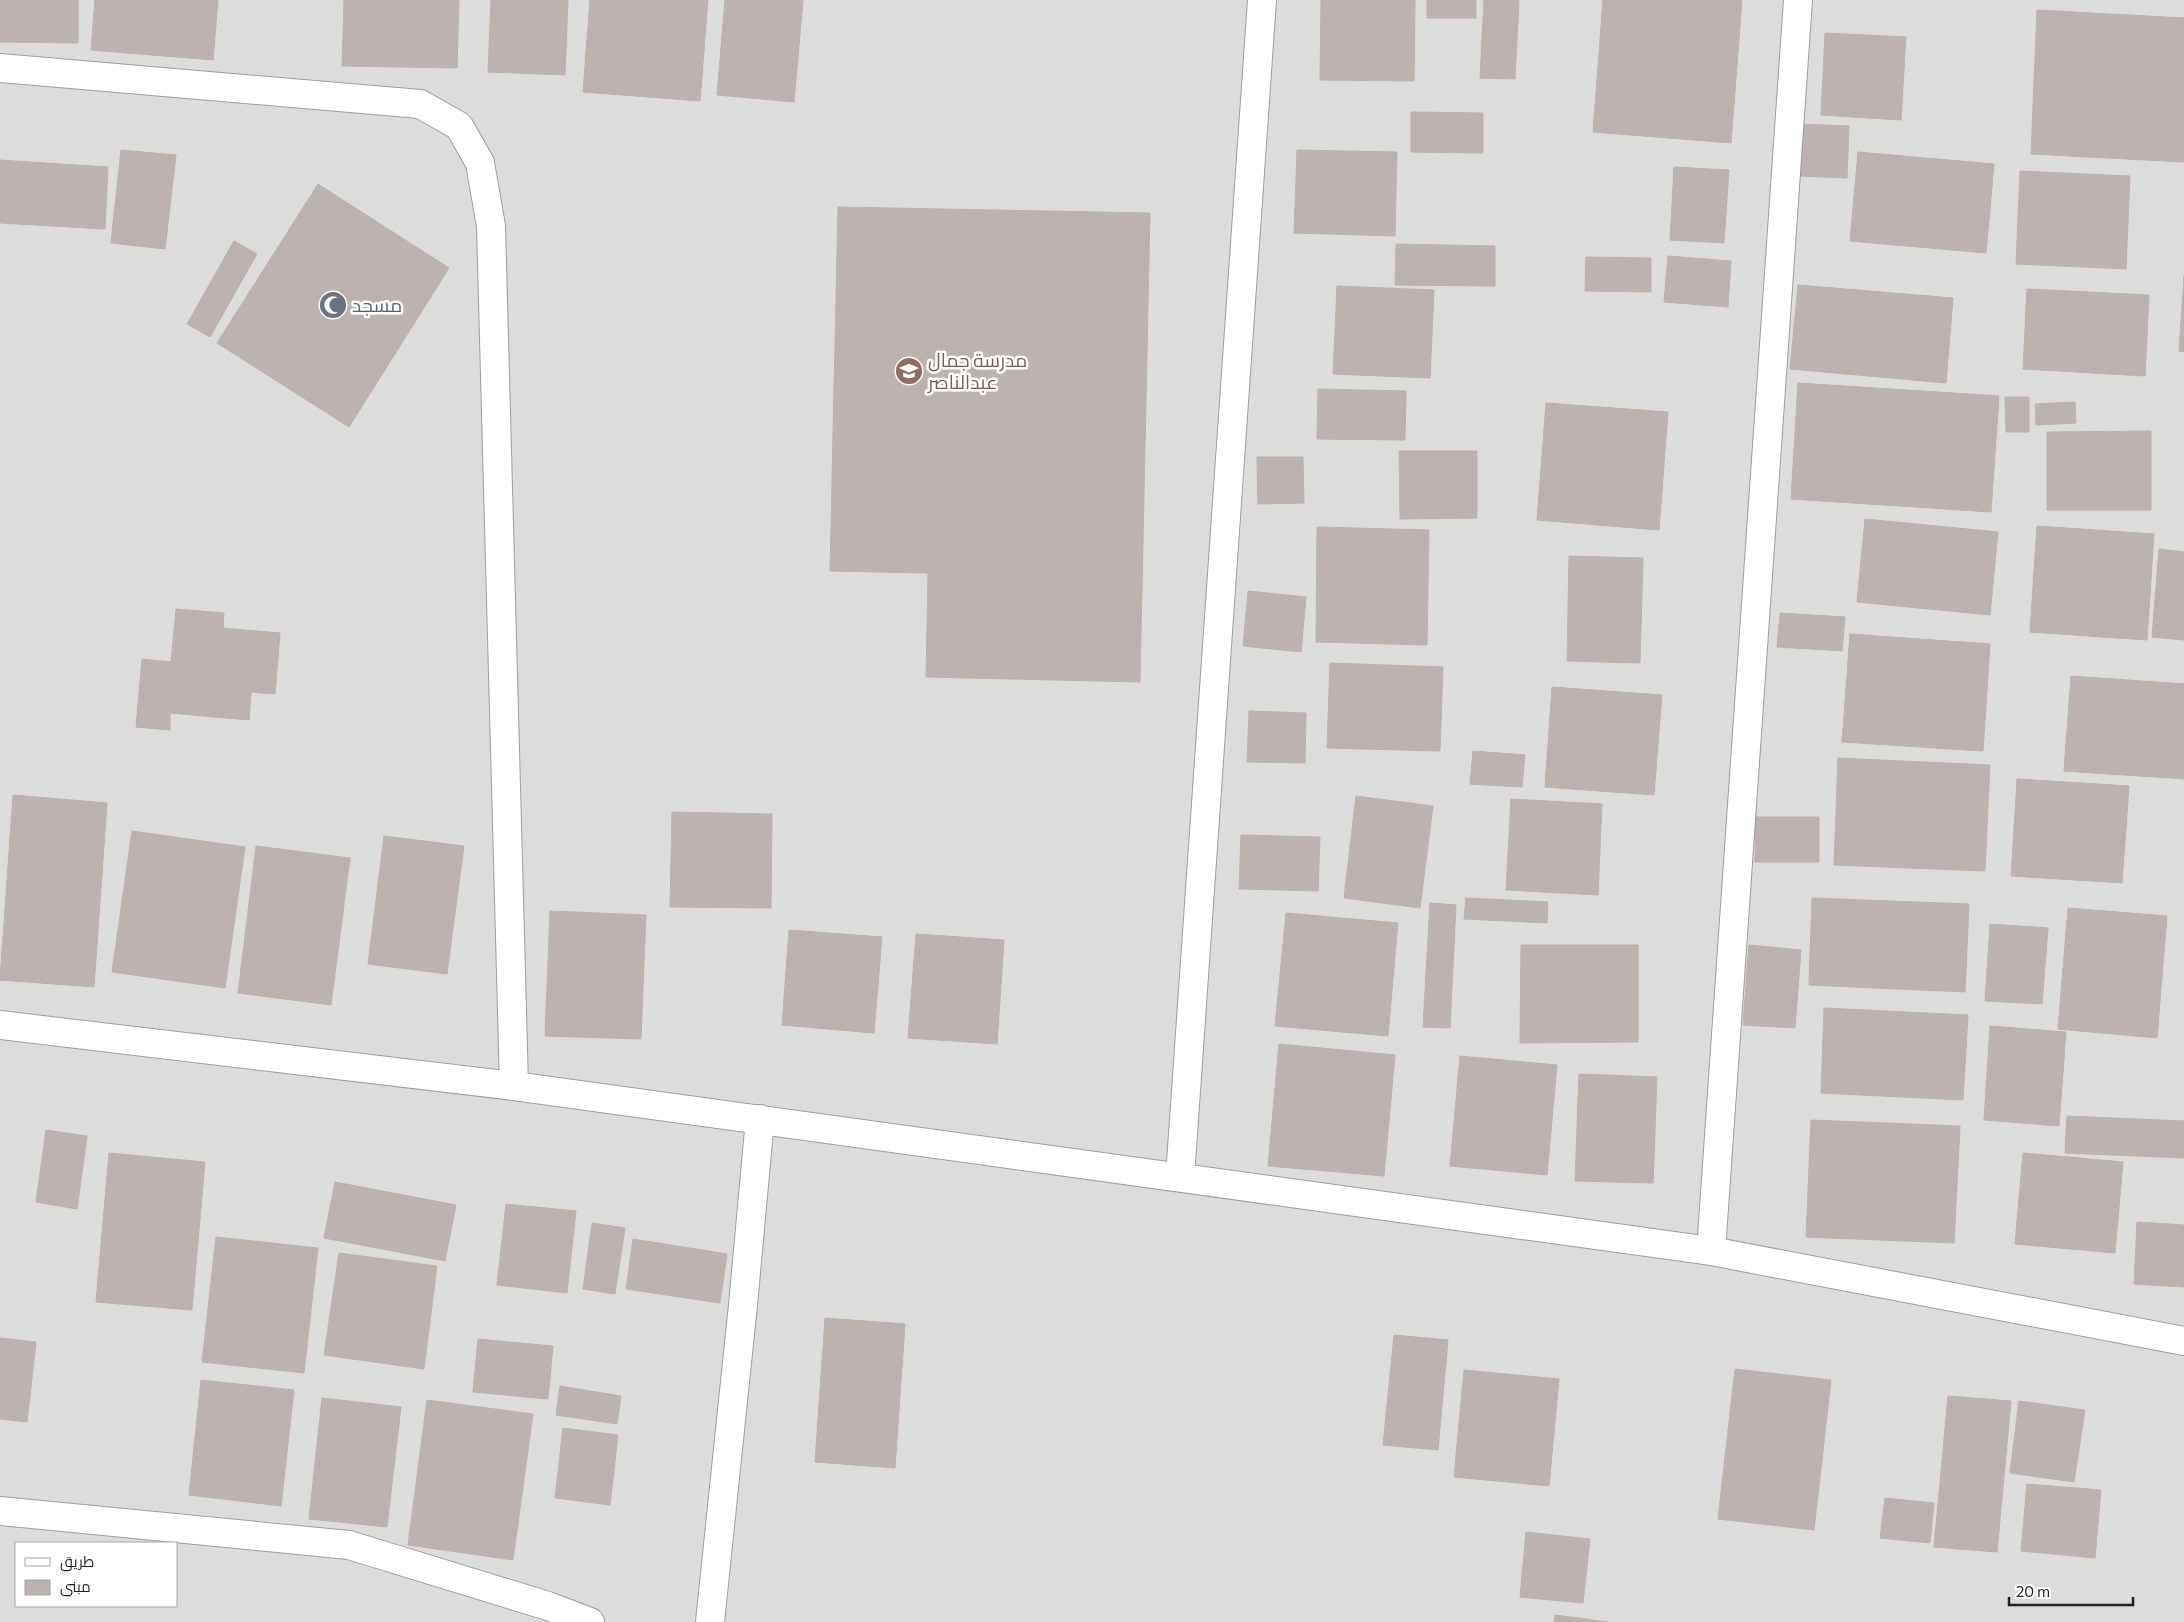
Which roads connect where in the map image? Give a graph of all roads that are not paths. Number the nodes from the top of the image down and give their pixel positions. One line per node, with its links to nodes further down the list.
1 (1262, 0): 7 (street)
2 (1798, 0): 8 (street)
3 (0, 68): 5 (street)
4 (0, 1025): 5 (street)
5 (514, 1086): 6 (street)
6 (760, 1119): 7 (street); 12 (street)
7 (1180, 1177): 8 (street)
8 (1711, 1251): 9 (street)
9 (2184, 1341)
10 (0, 1511): 11 (street)
11 (590, 1622)
12 (710, 1622)

